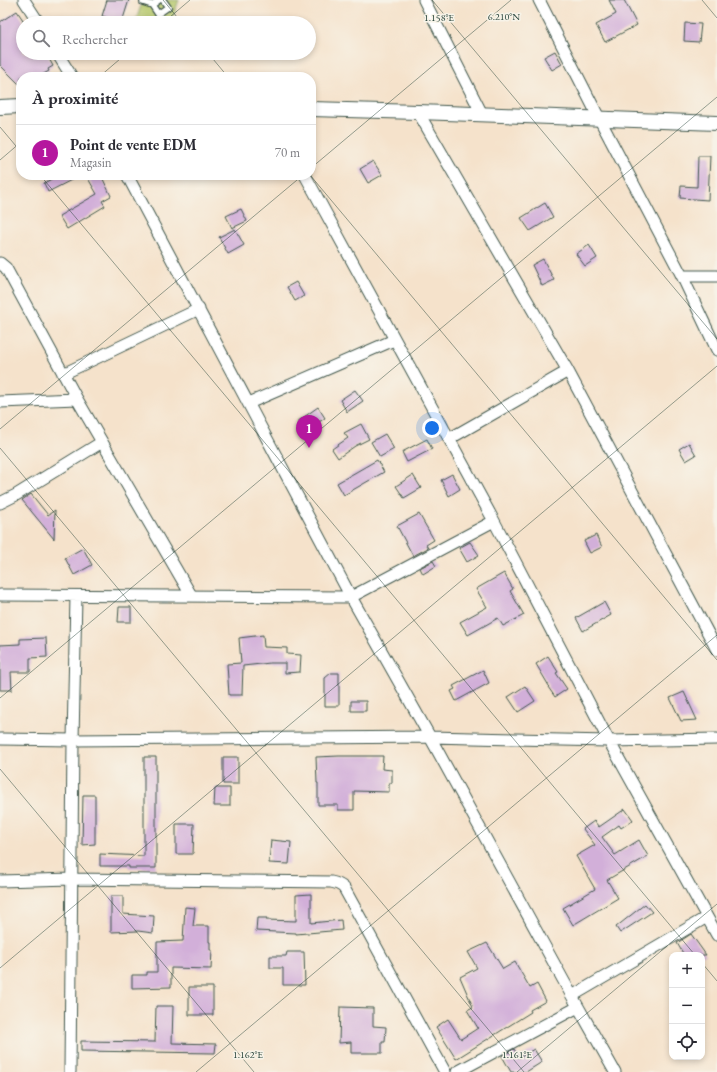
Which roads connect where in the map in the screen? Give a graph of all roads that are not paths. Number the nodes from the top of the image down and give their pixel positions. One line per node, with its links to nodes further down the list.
1 (24, 0): 8 (street)
2 (159, 0): 7 (lane)
3 (163, 0): 7 (lane)
4 (424, 0): 15 (street)
5 (539, 0): 16 (street)
6 (143, 2): 7 (lane)
7 (152, 5)
8 (34, 16)
9 (62, 60): 10 (street)
10 (69, 72)
11 (16, 106): 12 (street)
12 (0, 107)
13 (316, 109): 14 (street)
14 (418, 112): 15 (street); 26 (street)
15 (482, 114): 16 (street)
16 (599, 118): 17 (street); 21 (street)
17 (717, 123)
18 (130, 180): 23 (street)
19 (308, 180): 24 (street)
20 (0, 263): 27 (street)
21 (682, 276): 22 (street); 25 (street)
22 (717, 276)
23 (198, 309): 27 (street); 30 (street)
24 (394, 340): 30 (street); 31 (street)
25 (717, 350)
26 (568, 371): 31 (street); 39 (street)
27 (63, 374): 28 (street)
28 (77, 399): 29 (street); 32 (street)
29 (0, 402)
30 (249, 403): 38 (street)
31 (449, 439): 34 (street)
32 (102, 442): 33 (street); 36 (street)
33 (0, 503)
34 (494, 521): 38 (street); 44 (street)
35 (0, 595): 37 (street)
36 (191, 595): 37 (street); 38 (street)
37 (76, 596): 43 (street)
38 (352, 597): 40 (street)
39 (717, 650)
40 (430, 738): 43 (street); 44 (street); 49 (street)
41 (0, 739): 43 (street)
42 (717, 739): 44 (street)
43 (73, 740): 45 (street)
44 (609, 741): 47 (street)
45 (72, 880): 46 (street); 51 (street); 52 (street)
46 (0, 881)
47 (707, 917): 48 (street); 49 (street)
48 (717, 935)
49 (572, 996): 50 (street)
50 (578, 1007): 53 (street); 54 (street)
51 (70, 1072)
52 (445, 1072)
53 (457, 1072)
54 (615, 1072)

